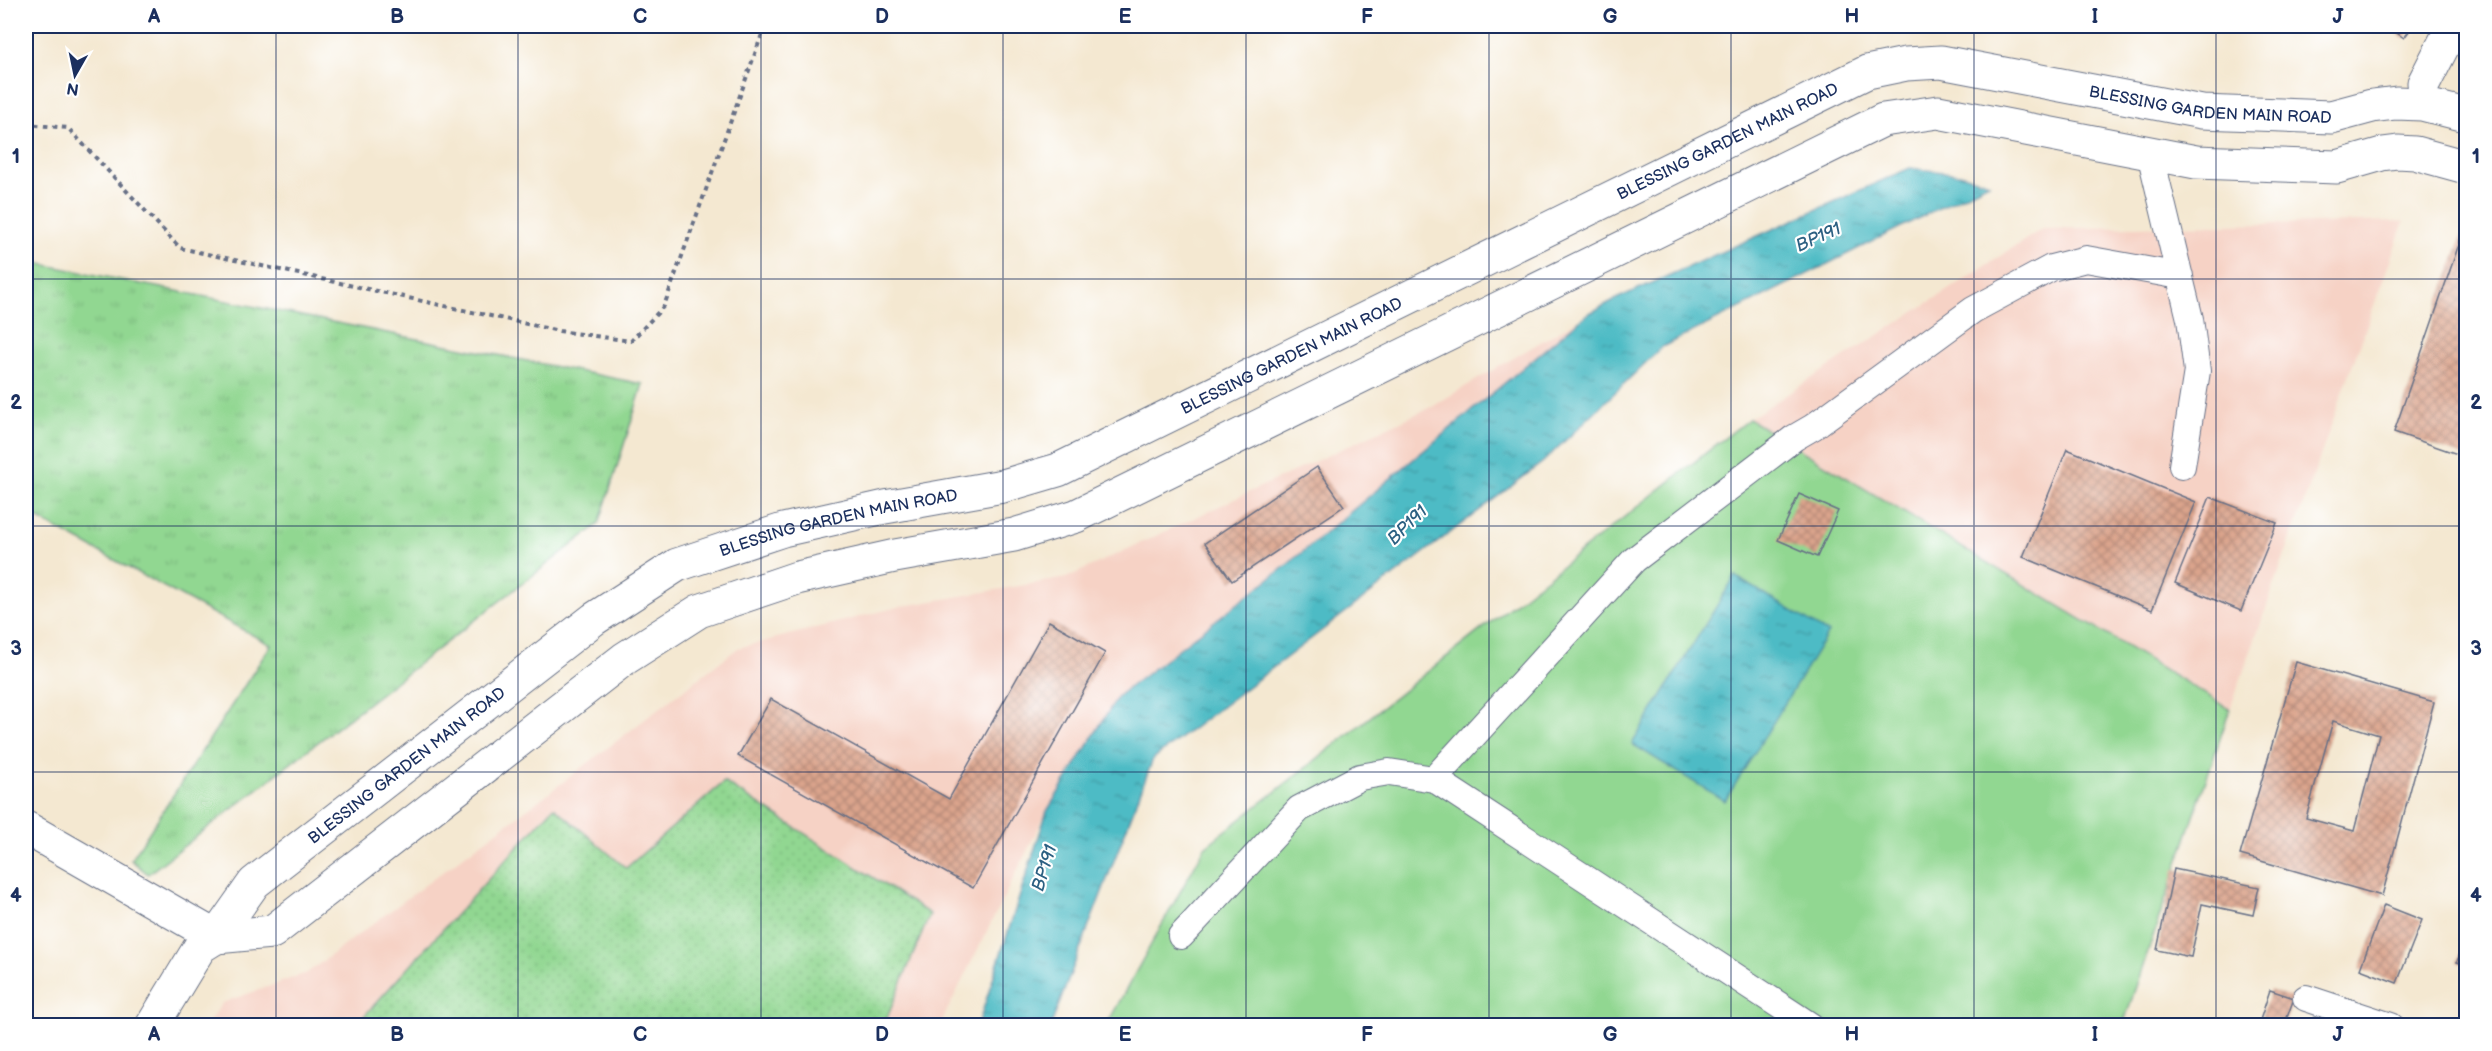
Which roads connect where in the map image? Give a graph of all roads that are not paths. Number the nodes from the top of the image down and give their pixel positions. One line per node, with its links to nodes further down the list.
1 (2457, 26): 2 (main road)
2 (2424, 82)
3 (2466, 115): 11 (main road, BLESSING GARDEN MAIN ROAD)
4 (2150, 153): 5 (main road); 6 (lane); 11 (main road)
5 (2466, 167)
6 (2180, 276): 7 (lane); 8 (lane)
7 (2182, 466)
8 (1434, 779): 10 (lane); 14 (lane)
9 (26, 828): 11 (main road)
10 (1181, 936)
11 (216, 937): 13 (main road, BLESSING GARDEN MAIN ROAD)
12 (2306, 998): 15 (lane)
13 (152, 1026)
14 (1811, 1026)
15 (2391, 1026)

